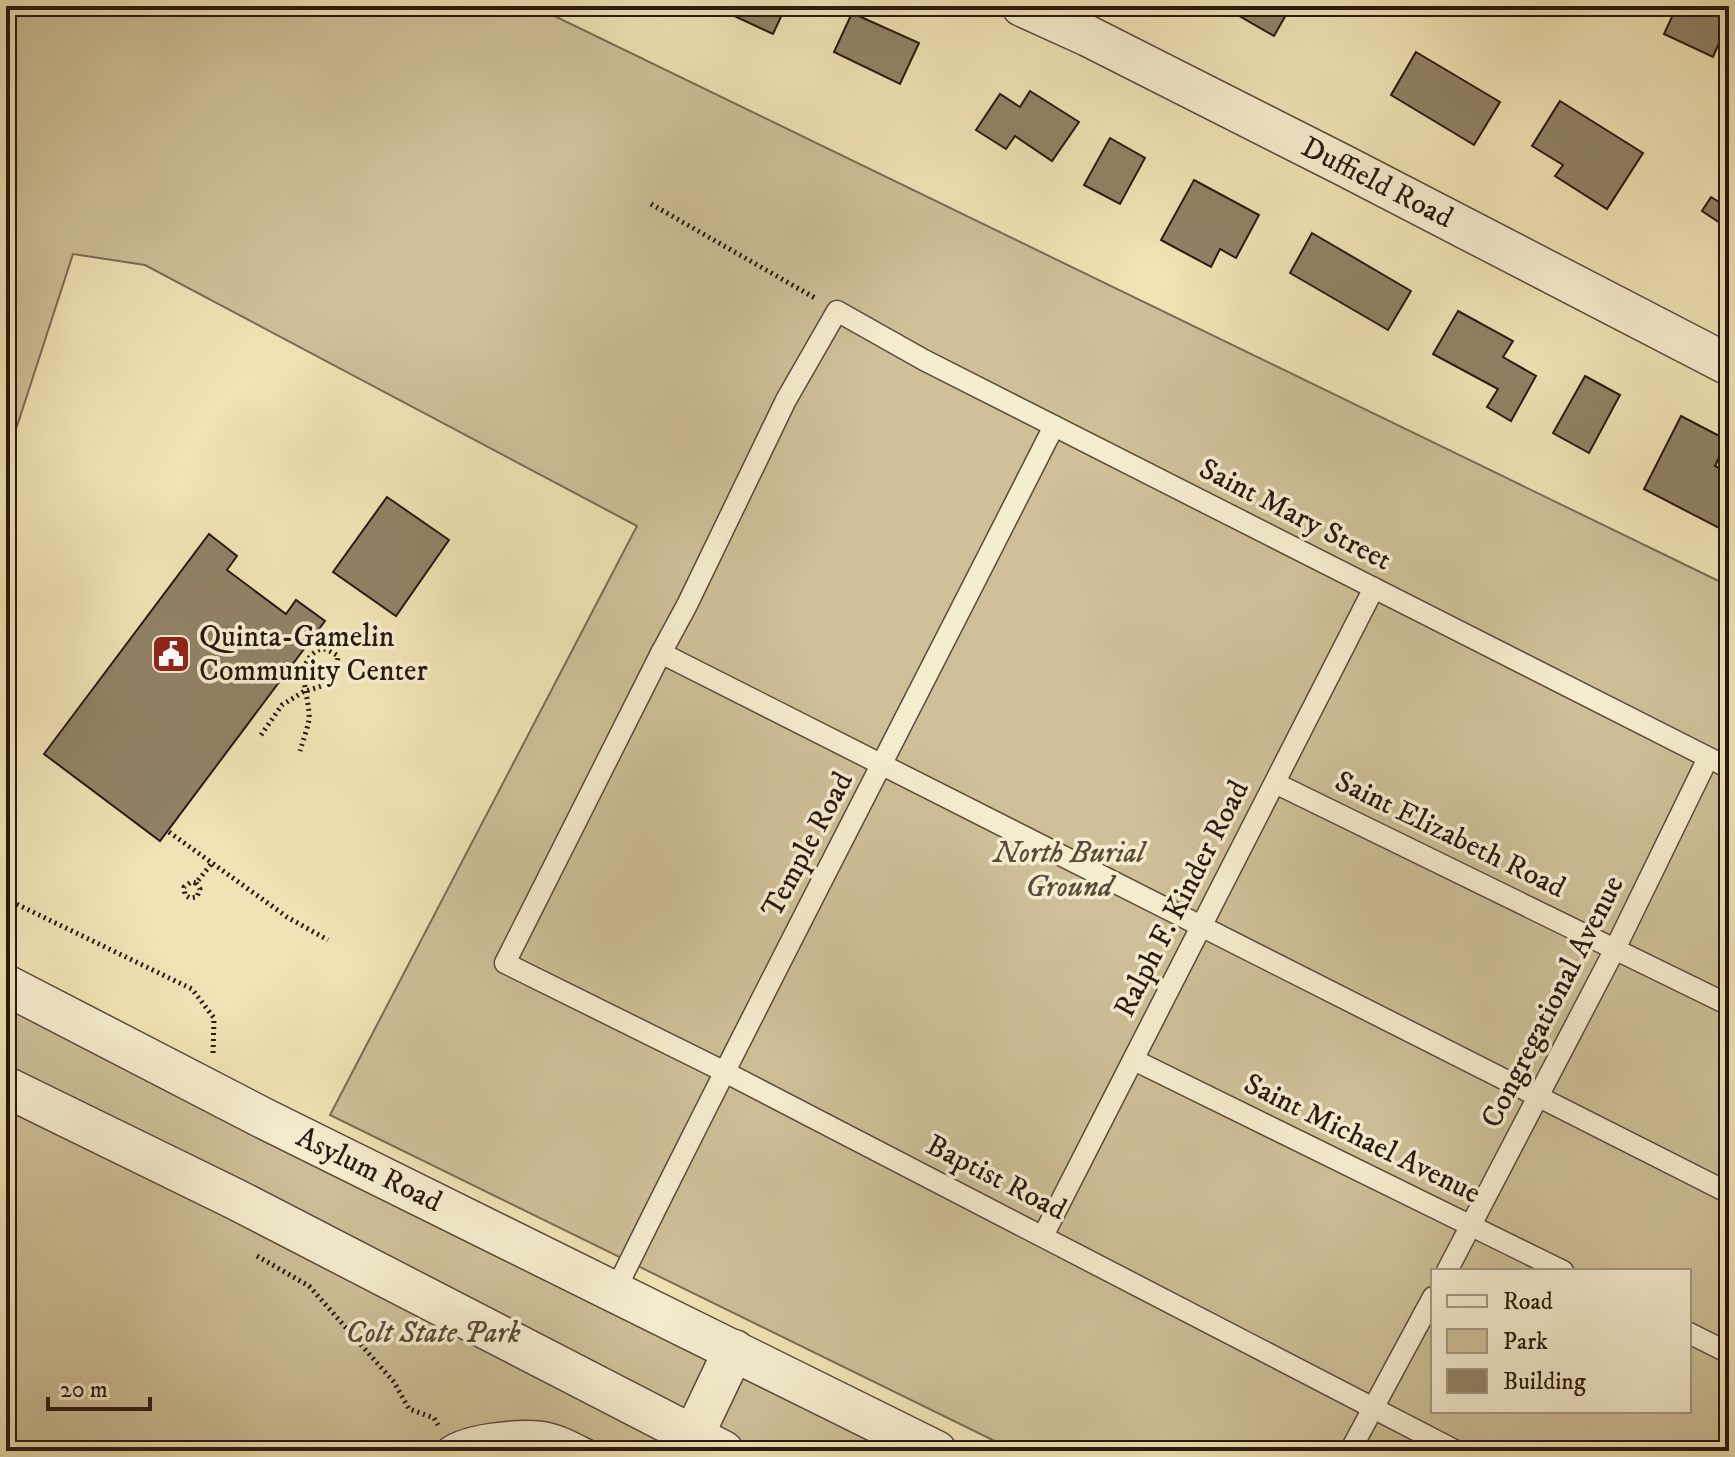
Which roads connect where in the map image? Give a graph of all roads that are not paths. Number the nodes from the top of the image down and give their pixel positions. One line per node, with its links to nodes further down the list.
1 (1022, 6): 2 (street, Duffield Road)
2 (1729, 365)
3 (1054, 426): 4 (lane, Saint Mary Street); 5 (lane, Saint Mary Street); 7 (lane, Temple Road)
4 (1374, 588): 6 (lane, Saint Mary Street); 9 (lane, Ralph F. Kinder Road)
5 (661, 653): 7 (lane); 15 (lane, Baptist Road)
6 (1708, 758): 8 (lane, Saint Mary Street); 11 (lane, Congregational Avenue)
7 (882, 766): 10 (lane); 15 (lane, Temple Road)
8 (1729, 768)
9 (1275, 783): 10 (lane, Ralph F. Kinder Road); 11 (lane, Saint Elizabeth Road)
10 (1200, 927): 14 (lane, Ralph F. Kinder Road); 17 (lane)
11 (1615, 949): 13 (lane, Saint Elizabeth Road); 17 (lane, Congregational Avenue)
12 (6, 985): 23 (street, Asylum Road)
13 (1729, 1005)
14 (1134, 1060): 19 (lane, Saint Michael Avenue); 20 (lane, Ralph F. Kinder Road)
15 (723, 1071): 20 (lane, Baptist Road); 23 (lane, Temple Road)
16 (6, 1087): 29 (street)
17 (1539, 1097): 18 (lane); 19 (lane, Congregational Avenue)
18 (1729, 1193)
19 (1472, 1226): 21 (lane, Congregational Avenue); 22 (lane, Saint Michael Avenue)
20 (1043, 1236): 28 (lane, Baptist Road)
21 (1448, 1269)
22 (1559, 1269)
23 (615, 1291): 26 (street, Asylum Road)
24 (1431, 1301): 28 (lane)
25 (1691, 1334): 27 (lane)
26 (734, 1350): 29 (street); 32 (street, Asylum Road)
27 (1729, 1353)
28 (1371, 1408): 33 (lane); 34 (lane, Baptist Road)
29 (708, 1443)
30 (444, 1451): 31 (lane)
31 (590, 1451)
32 (936, 1451)
33 (1350, 1451)
34 (1456, 1451)

